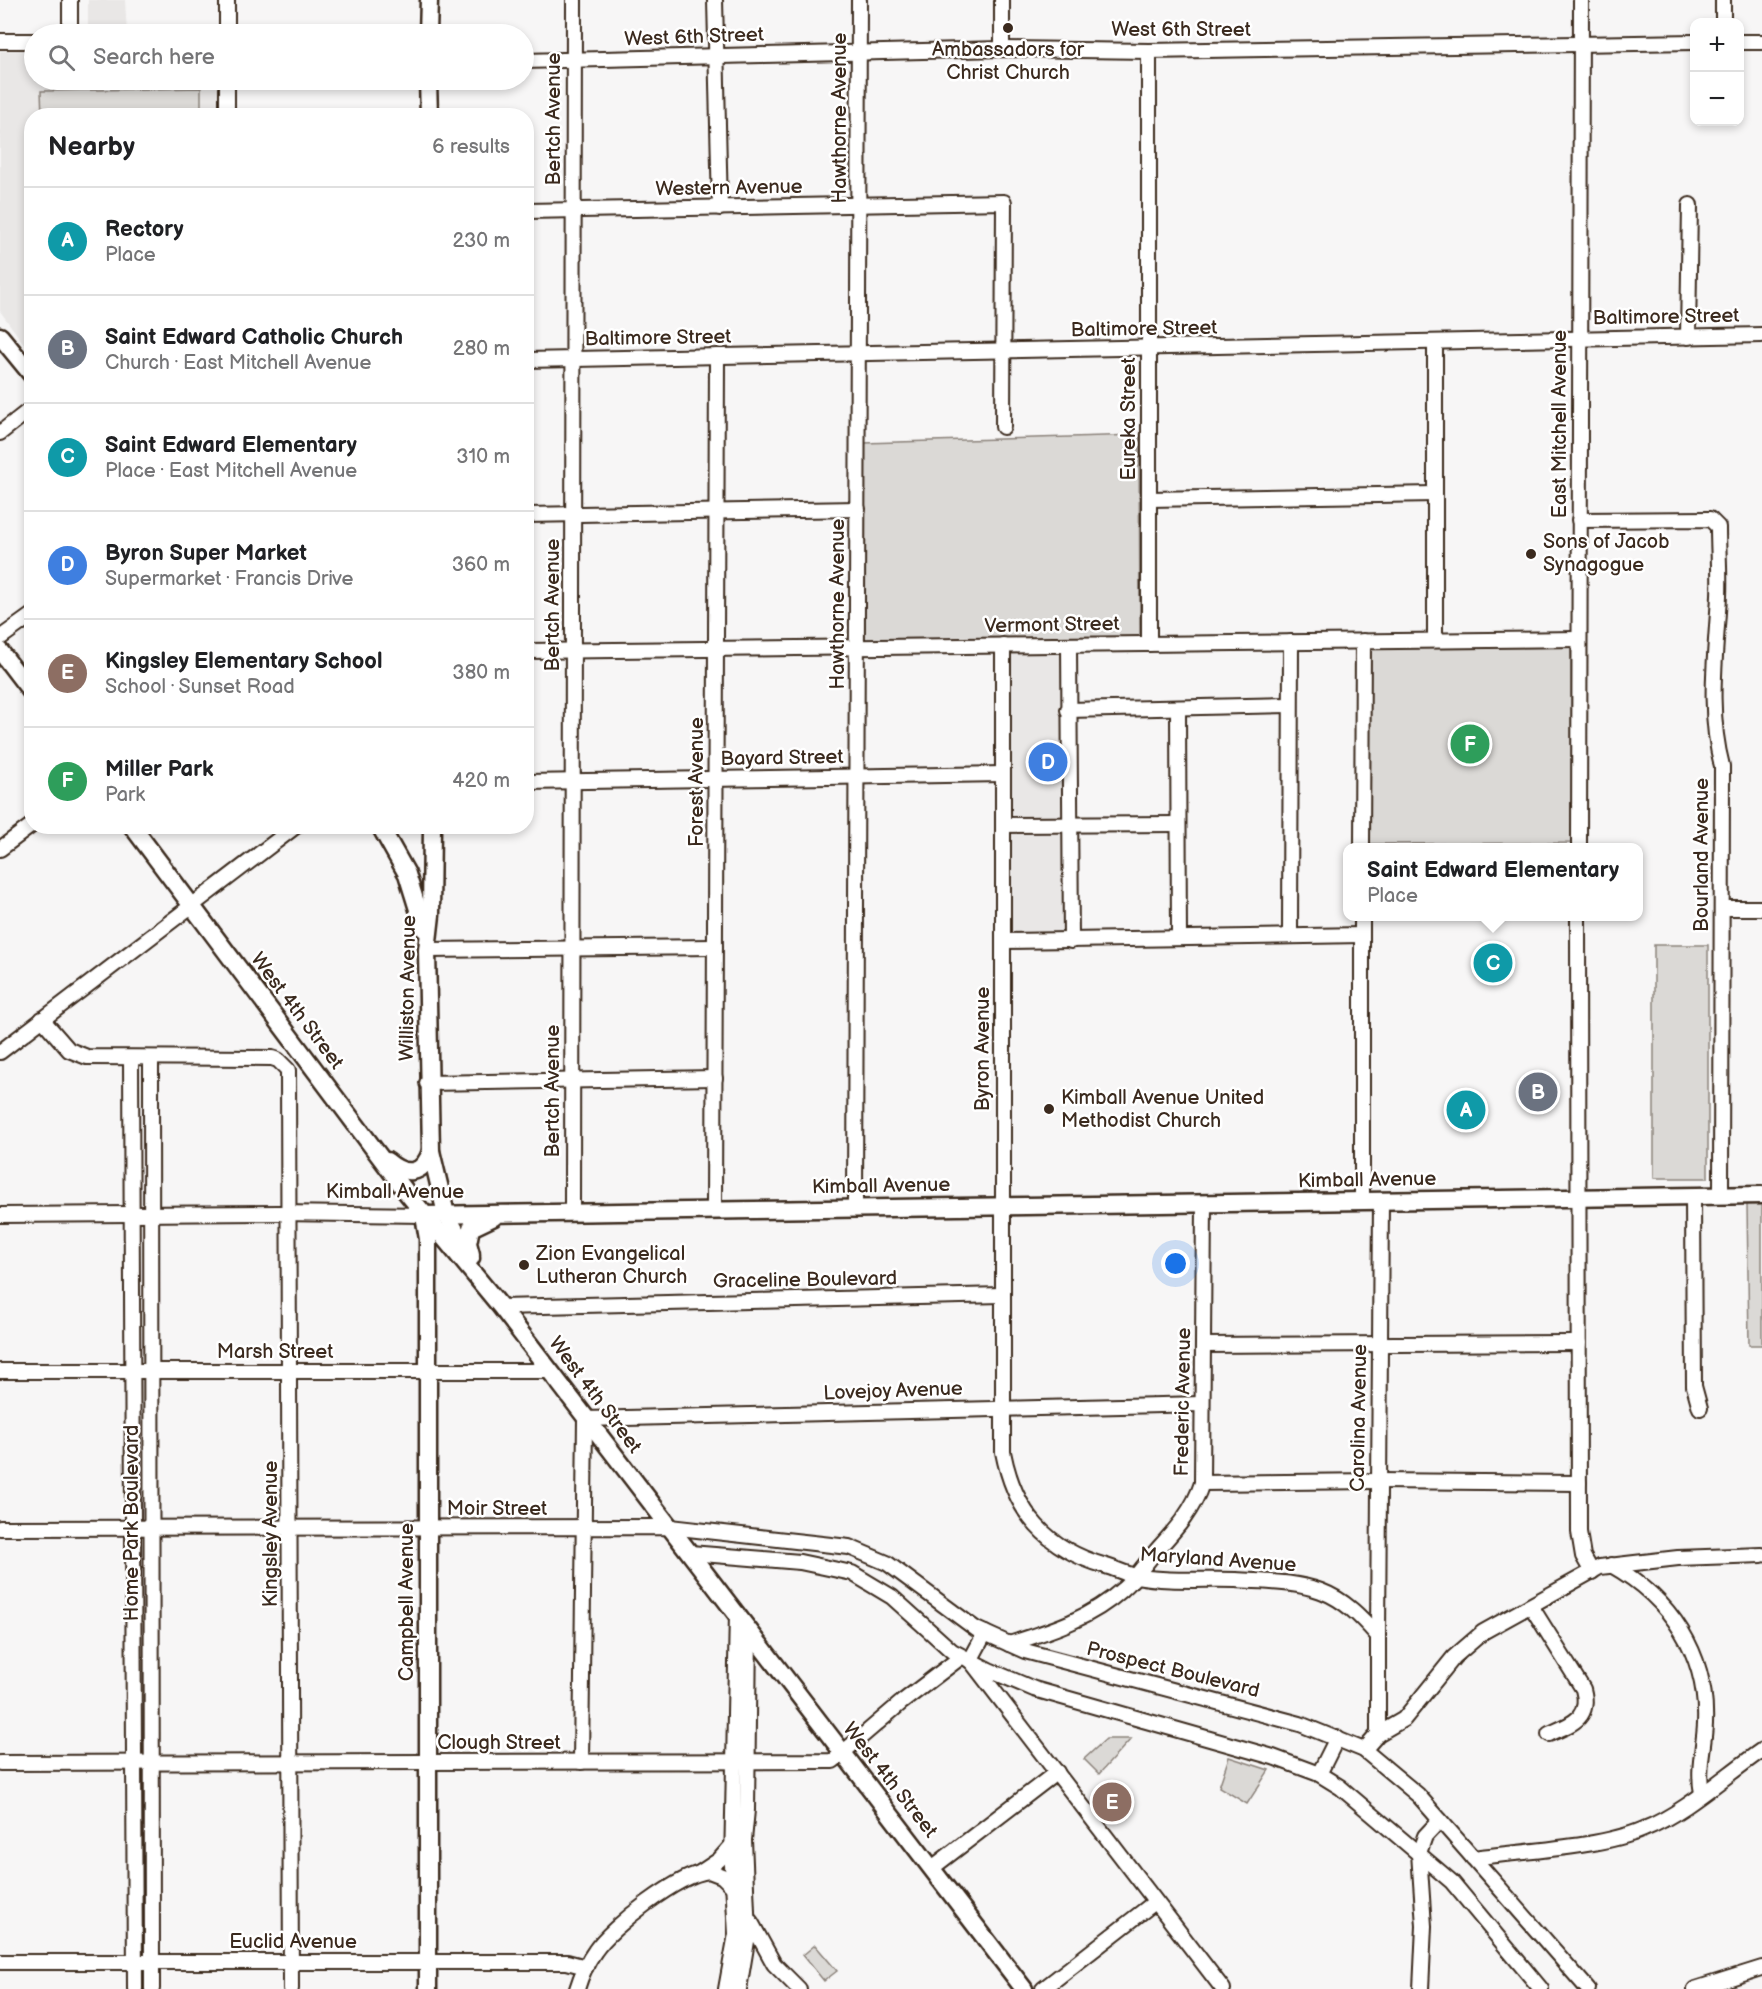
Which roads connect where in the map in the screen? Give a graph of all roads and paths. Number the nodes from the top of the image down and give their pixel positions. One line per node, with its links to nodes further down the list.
1 (70, 0): 11 (street)
2 (227, 0): 12 (street)
3 (429, 0): 13 (main road)
4 (574, 0): 25 (street, Bertch Avenue)
5 (715, 0): 23 (street)
6 (859, 0): 22 (street, Hawthorne Avenue)
7 (1002, 0): 20 (street)
8 (1581, 0): 19 (street, East Mitchell Avenue)
9 (1723, 0): 10 (street)
10 (1723, 18)
11 (70, 24)
12 (227, 24)
13 (428, 24)
14 (0, 41): 15 (street)
15 (24, 41)
16 (1690, 42): 19 (street, West 6th Street)
17 (1744, 42): 18 (street)
18 (1762, 42)
19 (1580, 44): 21 (street, West 6th Street); 38 (street, East Mitchell Avenue)
20 (1002, 49): 21 (street, West 6th Street); 22 (street, West 6th Street)
21 (1149, 51): 40 (street, Eureka Street)
22 (859, 52): 23 (street, West 6th Street); 31 (street, Hawthorne Avenue)
23 (715, 55): 25 (street, West 6th Street); 32 (street)
24 (534, 61): 25 (street, West 6th Street)
25 (574, 62): 33 (street, Bertch Avenue)
26 (227, 90): 28 (street)
27 (428, 90): 29 (main road)
28 (228, 108)
29 (429, 108)
30 (1690, 205): 37 (street)
31 (859, 206): 32 (street, Western Avenue); 41 (street, Western Avenue); 42 (street, Hawthorne Avenue)
32 (720, 208): 33 (street, Western Avenue)
33 (573, 210): 34 (street, Western Avenue); 44 (street, Bertch Avenue)
34 (534, 211)
35 (1762, 335): 37 (street, Baltimore Street)
36 (0, 336): 46 (main road)
37 (1688, 337): 38 (street, Baltimore Street)
38 (1580, 338): 39 (street, Baltimore Street); 56 (street, East Mitchell Avenue)
39 (1435, 342): 40 (street, Baltimore Street); 50 (street)
40 (1149, 348): 41 (street, Baltimore Street); 51 (street, Eureka Street)
41 (1004, 352): 42 (street, Baltimore Street); 48 (street)
42 (858, 353): 43 (street, Baltimore Street); 52 (street, Hawthorne Avenue)
43 (717, 356): 44 (street, Baltimore Street); 53 (street, Forest Avenue)
44 (573, 359): 45 (street, Baltimore Street); 54 (street, Bertch Avenue)
45 (534, 360)
46 (24, 365)
47 (24, 414): 49 (street)
48 (1003, 427)
49 (0, 433)
50 (1435, 494): 51 (street); 60 (street)
51 (1149, 499): 63 (street, Eureka Street)
52 (858, 509): 53 (street); 66 (street, Hawthorne Avenue)
53 (717, 511): 54 (street); 67 (street, Forest Avenue)
54 (573, 514): 55 (street); 70 (street, Bertch Avenue)
55 (534, 515)
56 (1579, 520): 59 (street, East Mitchell Avenue); 92 (street, Bourland Avenue)
57 (24, 621): 58 (street)
58 (0, 638)
59 (1579, 639): 60 (street, Vermont Street); 89 (street, East Mitchell Avenue)
60 (1435, 640): 61 (street, Vermont Street)
61 (1363, 641): 62 (street, Vermont Street); 88 (street)
62 (1291, 642): 63 (street, Vermont Street); 72 (street)
63 (1149, 644): 65 (street, Vermont Street)
64 (1003, 645): 65 (street, Vermont Street); 66 (street, Vermont Street); 75 (street, Byron Avenue)
65 (1069, 645): 74 (street)
66 (857, 647): 67 (street, Vermont Street); 76 (street, Hawthorne Avenue)
67 (717, 649): 70 (street, Vermont Street); 77 (street, Forest Avenue)
68 (0, 651): 71 (main road)
69 (534, 651): 70 (street, Vermont Street)
70 (572, 651): 78 (street, Bertch Avenue)
71 (24, 682)
72 (1290, 705): 73 (street); 97 (street)
73 (1178, 708): 74 (street); 80 (street)
74 (1068, 710): 82 (street)
75 (1003, 774): 76 (street, Bayard Street); 81 (street, Byron Avenue)
76 (857, 776): 77 (street, Bayard Street); 121 (street, Hawthorne Avenue)
77 (716, 779): 78 (street, Bayard Street); 101 (street, Forest Avenue)
78 (572, 781): 79 (street, Bayard Street); 102 (street, Bertch Avenue)
79 (534, 782)
80 (1178, 824): 82 (street); 98 (street)
81 (1003, 825): 82 (street); 99 (street, Byron Avenue)
82 (1070, 825): 100 (street)
83 (24, 831): 90 (street)
84 (138, 834): 91 (main road, West 4th Street)
85 (285, 834): 91 (street)
86 (385, 834): 103 (main road)
87 (432, 834): 103 (main road, Williston Avenue)
88 (1362, 843)
89 (1578, 843)
90 (0, 849)
91 (191, 905): 104 (street); 112 (main road, West 4th Street)
92 (1722, 908): 93 (street); 114 (street, Bourland Avenue)
93 (1762, 908)
94 (1362, 921): 96 (street)
95 (1578, 921): 115 (street)
96 (1362, 935): 97 (street); 117 (street)
97 (1290, 936): 98 (street)
98 (1179, 938): 100 (street)
99 (1003, 941): 100 (street); 120 (street, Byron Avenue)
100 (1071, 941)
101 (715, 947): 102 (street); 108 (street, Forest Avenue)
102 (572, 949): 103 (street); 109 (street, Bertch Avenue)
103 (427, 950): 110 (main road, Williston Avenue)
104 (42, 1019): 105 (street); 106 (street)
105 (0, 1052)
106 (131, 1058): 107 (street); 126 (street, Home Park Boulevard)
107 (151, 1058): 125 (street, Kingsley Avenue); 127 (street, Home Park Boulevard)
108 (715, 1078): 109 (street); 122 (street, Forest Avenue)
109 (572, 1081): 110 (street); 123 (street, Bertch Avenue)
110 (428, 1083): 111 (main road, Williston Avenue)
111 (431, 1151): 112 (main road); 128 (main road, Williston Avenue)
112 (376, 1152): 130 (main road, West 4th Street)
113 (1762, 1195): 114 (main road, Kimball Avenue)
114 (1721, 1196): 116 (main road, Kimball Avenue)
115 (1578, 1197): 116 (main road, Kimball Avenue); 118 (main road, Kimball Avenue); 134 (street)
116 (1693, 1197): 145 (street)
117 (1362, 1201): 118 (main road, Kimball Avenue); 119 (main road, Kimball Avenue)
118 (1381, 1201): 136 (street, Carolina Avenue)
119 (1204, 1203): 120 (main road, Kimball Avenue); 135 (street, Frederic Avenue)
120 (1002, 1206): 121 (main road, Kimball Avenue); 132 (street, Byron Avenue)
121 (855, 1208): 122 (main road, Kimball Avenue)
122 (714, 1209): 123 (main road, Kimball Avenue)
123 (572, 1211): 124 (main road, Kimball Avenue)
124 (510, 1212): 128 (main road, Kimball Avenue); 131 (main road)
125 (289, 1213): 127 (street, Kimball Avenue); 130 (street, Kimball Avenue); 140 (street, Kingsley Avenue)
126 (132, 1214): 127 (street, Kimball Avenue); 129 (street, Kimball Avenue); 138 (street, Home Park Boulevard)
127 (151, 1214): 139 (street, Home Park Boulevard)
128 (446, 1214): 130 (main road, Kimball Avenue); 131 (main road, Williston Avenue)
129 (0, 1215)
130 (424, 1215): 133 (main road, West 4th Street); 141 (main road, Campbell Avenue)
131 (474, 1263): 133 (main road, Williston Avenue)
132 (1002, 1295): 133 (street, Graceline Boulevard); 144 (street, Byron Avenue)
133 (501, 1307): 142 (main road, West 4th Street)
134 (1579, 1343): 136 (street); 150 (street)
135 (1203, 1345): 136 (street); 143 (street, Frederic Avenue)
136 (1379, 1345): 148 (street, Carolina Avenue)
137 (0, 1371): 138 (street, Marsh Street)
138 (133, 1371): 139 (street, Marsh Street); 153 (street, Home Park Boulevard)
139 (151, 1371): 140 (street, Marsh Street); 154 (street, Home Park Boulevard)
140 (290, 1371): 141 (street, Marsh Street); 155 (street, Kingsley Avenue)
141 (427, 1371): 142 (street, Marsh Street); 156 (main road, Campbell Avenue)
142 (550, 1371): 146 (main road, West 4th Street)
143 (1202, 1404): 144 (street, Lovejoy Avenue); 149 (street, Frederic Avenue)
144 (1002, 1407): 146 (street, Lovejoy Avenue); 147 (street, Byron Avenue)
145 (1700, 1407)
146 (585, 1419): 151 (main road, West 4th Street); 157 (street)
147 (1003, 1452): 162 (street, Maryland Avenue)
148 (1378, 1481): 149 (street); 150 (street); 167 (street, Carolina Avenue)
149 (1202, 1483): 162 (street, Frederic Avenue)
150 (1580, 1483): 161 (street)
151 (670, 1527): 157 (street, Moir Street); 158 (main road, West 4th Street); 166 (street, Prospect Boulevard)
152 (0, 1528): 153 (street, Moir Street)
153 (133, 1528): 154 (street, Moir Street); 179 (street, Home Park Boulevard)
154 (151, 1528): 155 (street, Moir Street); 180 (street, Home Park Boulevard)
155 (290, 1528): 156 (street, Moir Street); 181 (street, Kingsley Avenue)
156 (428, 1528): 157 (street, Moir Street); 182 (main road, Campbell Avenue)
157 (583, 1528): 176 (street)
158 (690, 1553): 164 (main road, West 4th Street); 169 (street)
159 (1762, 1555): 160 (street)
160 (1611, 1565): 161 (street); 185 (street)
161 (1592, 1572): 163 (street)
162 (1136, 1576): 167 (street, Maryland Avenue); 168 (street, Frederic Avenue)
163 (1531, 1606): 170 (street); 171 (street)
164 (737, 1613): 165 (main road, West 4th Street); 177 (street)
165 (749, 1629): 175 (main road, West 4th Street); 177 (street)
166 (985, 1633): 168 (street, Prospect Boulevard); 169 (street)
167 (1378, 1636): 170 (street)
168 (1009, 1644): 172 (street, Prospect Boulevard)
169 (968, 1660): 175 (street, Clough Street); 183 (street); 184 (street)
170 (1378, 1734): 173 (street)
171 (1549, 1734)
172 (1337, 1738): 173 (street, Prospect Boulevard); 184 (street)
173 (1364, 1750): 186 (street, Prospect Boulevard)
174 (1762, 1750): 185 (street)
175 (842, 1753): 177 (street, Clough Street); 190 (main road, West 4th Street)
176 (581, 1762): 177 (street, Clough Street); 182 (street, Clough Street)
177 (742, 1762): 187 (street); 194 (street)
178 (0, 1763): 179 (street, Clough Street)
179 (134, 1763): 180 (street, Clough Street); 197 (street, Home Park Boulevard)
180 (152, 1763): 181 (street, Clough Street); 198 (street, Home Park Boulevard)
181 (291, 1763): 182 (street, Clough Street); 199 (street, Kingsley Avenue)
182 (428, 1763): 200 (main road, Campbell Avenue)
183 (1057, 1772): 190 (street); 193 (street)
184 (1319, 1774): 188 (street)
185 (1702, 1793): 189 (street)
186 (1440, 1820): 188 (street); 189 (street, Prospect Boulevard)
187 (733, 1844): 191 (street); 192 (street)
188 (1419, 1853): 215 (street); 216 (street)
189 (1473, 1858): 217 (street, Prospect Boulevard)
190 (932, 1868): 212 (main road, West 4th Street)
191 (701, 1872): 192 (street); 201 (street)
192 (734, 1887): 194 (street); 209 (street)
193 (1155, 1902): 213 (street); 214 (street)
194 (748, 1912): 195 (street); 203 (street)
195 (772, 1961): 203 (street); 211 (street)
196 (0, 1962): 197 (street, Euclid Avenue)
197 (135, 1962): 198 (street, Euclid Avenue); 204 (street, Home Park Boulevard)
198 (152, 1962): 199 (street, Euclid Avenue); 205 (street, Home Park Boulevard)
199 (291, 1962): 200 (street, Euclid Avenue); 206 (street, Kingsley Avenue)
200 (428, 1962): 201 (street, Euclid Avenue); 207 (main road, Campbell Avenue)
201 (586, 1966): 208 (street)
202 (1762, 1968): 218 (street)
203 (743, 1969): 210 (street)
204 (135, 1989)
205 (152, 1989)
206 (291, 1989)
207 (428, 1989)
208 (577, 1989)
209 (726, 1989)
210 (739, 1989)
211 (799, 1989)
212 (1024, 1989)
213 (1043, 1989)
214 (1223, 1989)
215 (1421, 1989)
216 (1541, 1989)
217 (1588, 1989)
218 (1695, 1989)

